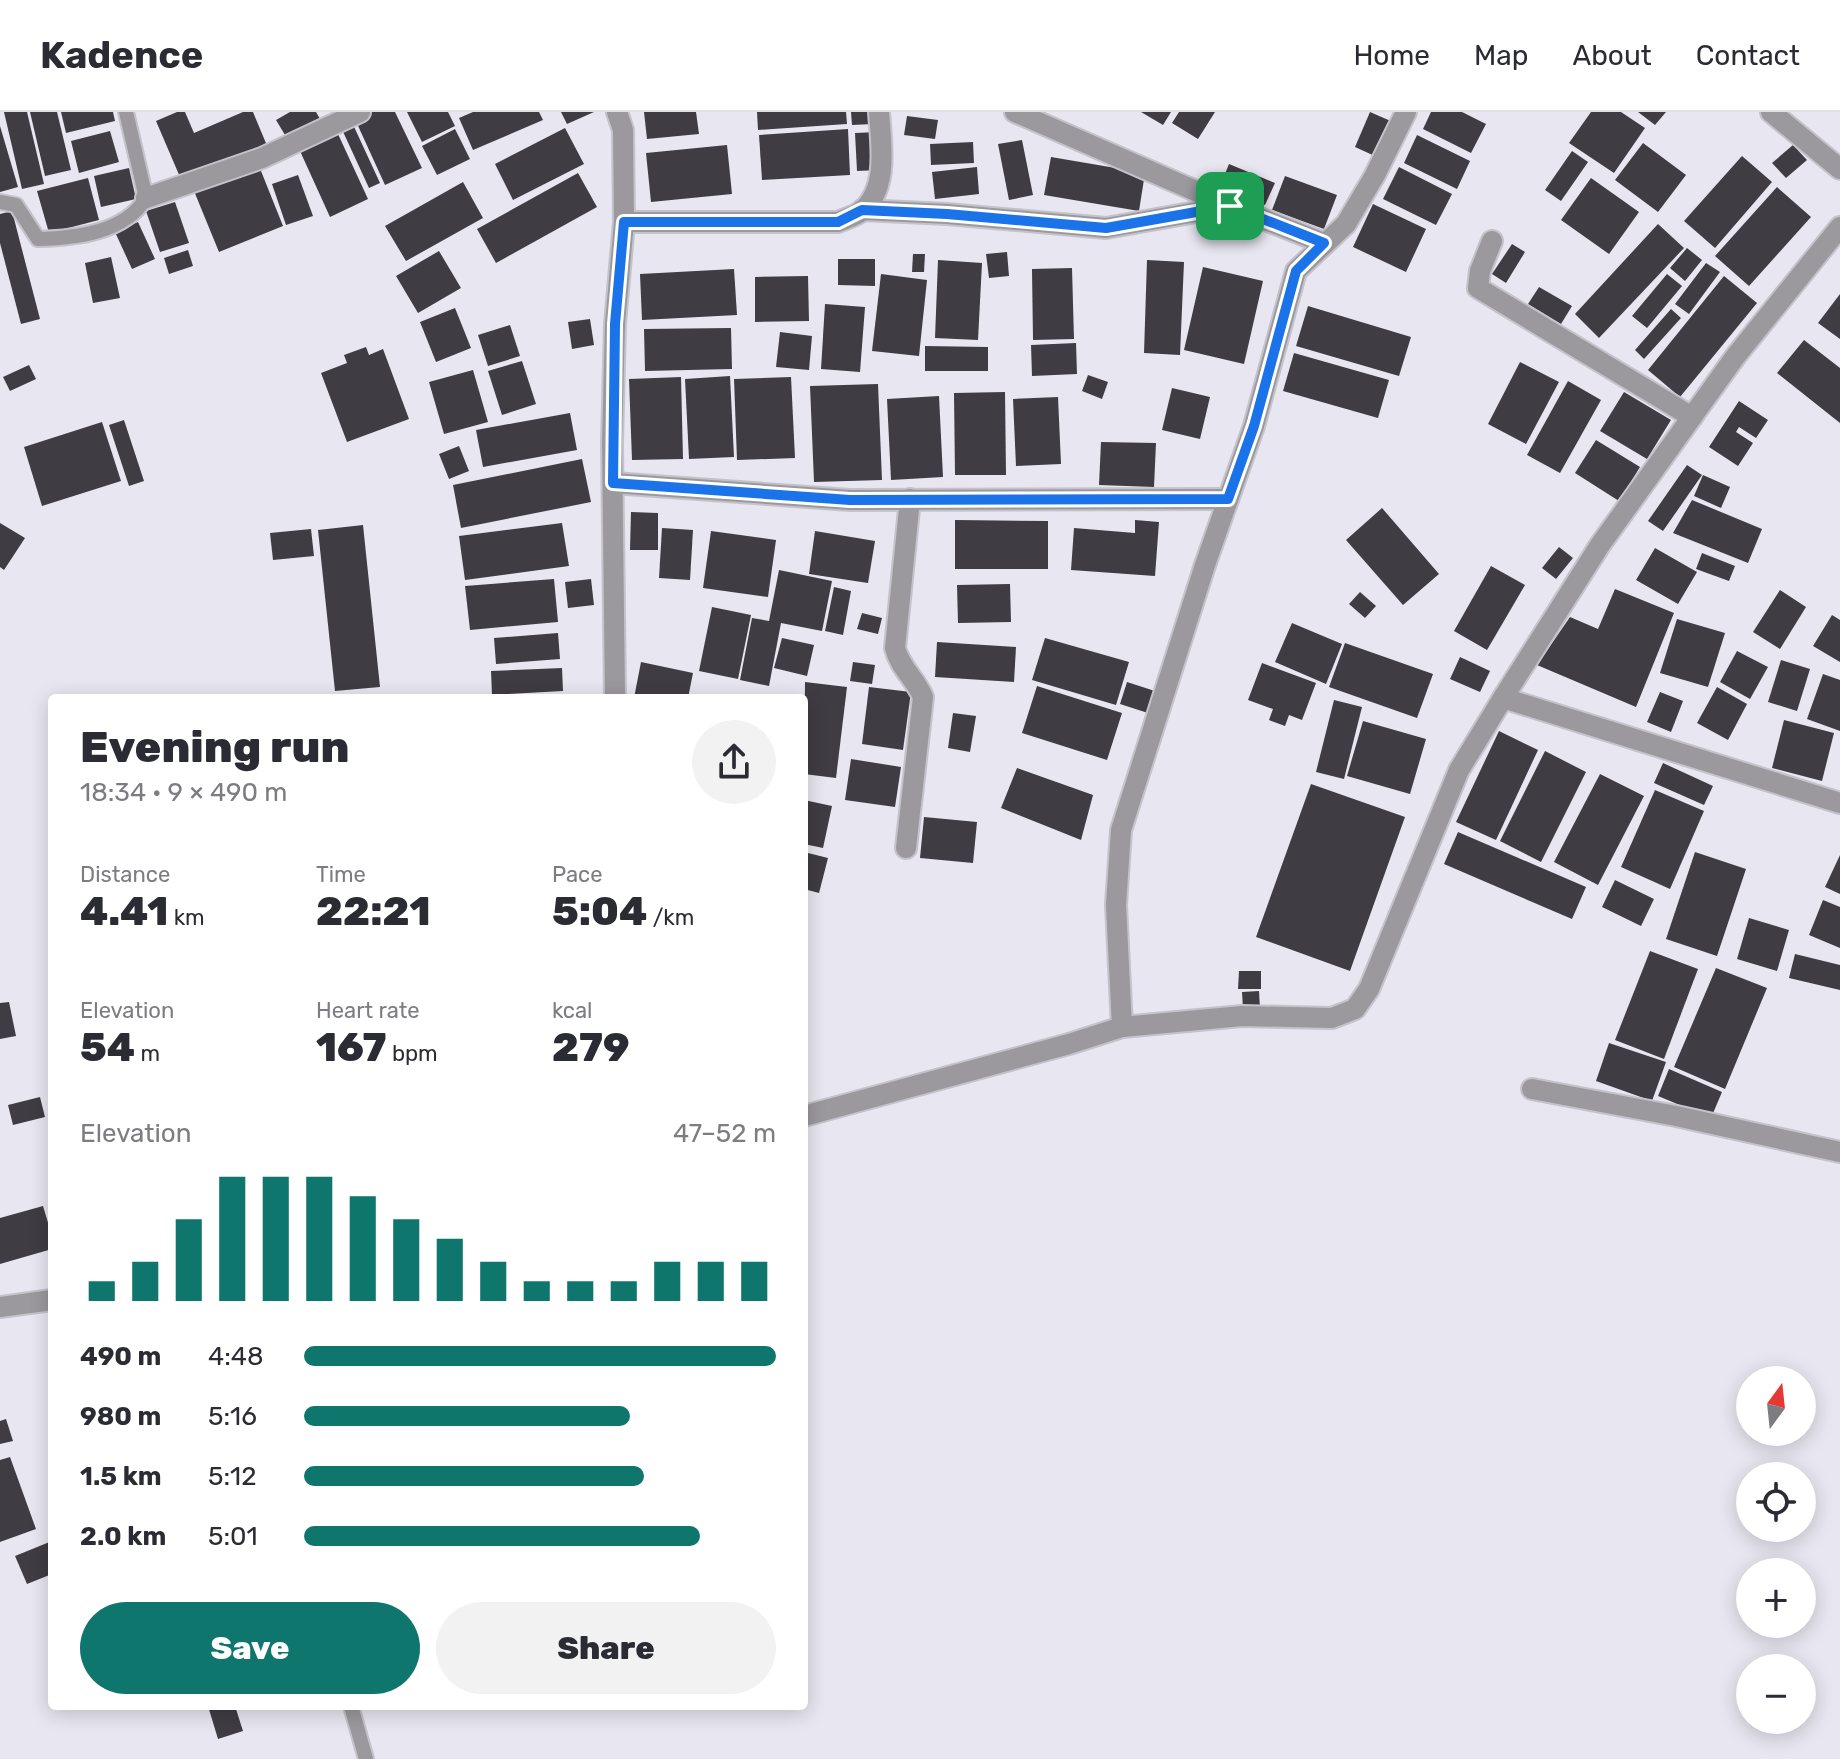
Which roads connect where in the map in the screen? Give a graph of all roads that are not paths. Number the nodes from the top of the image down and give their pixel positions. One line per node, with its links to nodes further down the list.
1 (126, 112): 9 (lane)
2 (360, 112): 9 (street)
3 (617, 112): 13 (street)
4 (879, 112): 12 (street)
5 (1015, 112): 11 (street)
6 (1406, 112): 16 (street)
7 (1771, 112): 8 (street)
8 (1840, 169)
9 (146, 198): 10 (lane)
10 (0, 202)
11 (1230, 206): 12 (street); 16 (street)
12 (862, 210): 13 (street)
13 (624, 222): 18 (street)
14 (1840, 227): 17 (street)
15 (1492, 241): 17 (street)
16 (1324, 243): 20 (street)
17 (1692, 417): 22 (street)
18 (613, 483): 19 (street); 21 (street)
19 (910, 499): 20 (street); 24 (street)
20 (1228, 499): 25 (street)
21 (615, 694)
22 (1503, 698): 23 (street); 25 (street)
23 (1840, 803)
24 (906, 848)
25 (1122, 1027): 27 (street)
26 (1532, 1089): 28 (street)
27 (808, 1115)
28 (1840, 1152)
29 (48, 1301): 30 (street)
30 (0, 1307)
31 (352, 1710): 32 (lane)
32 (366, 1759)

